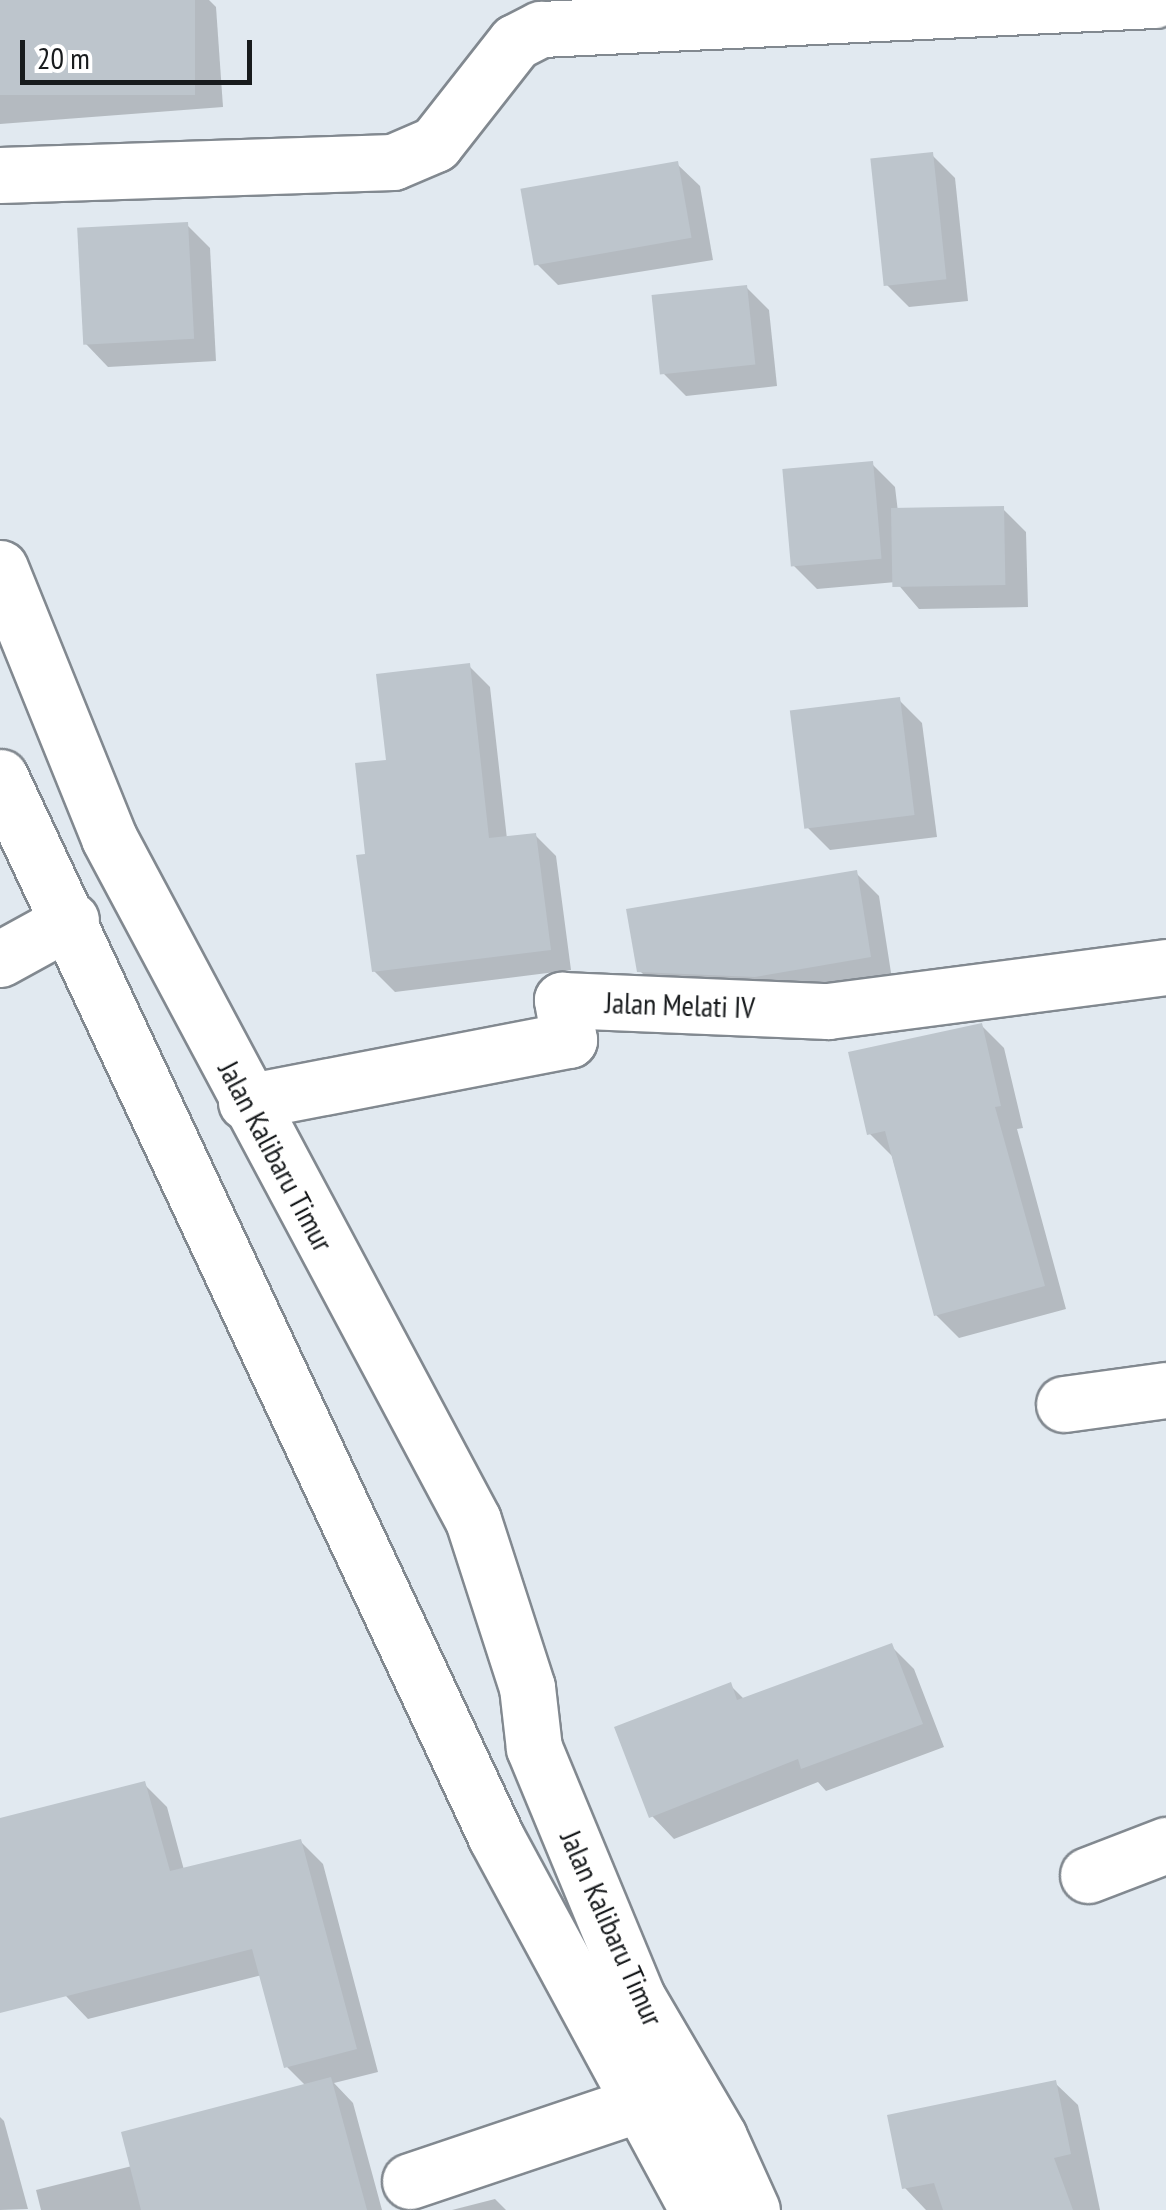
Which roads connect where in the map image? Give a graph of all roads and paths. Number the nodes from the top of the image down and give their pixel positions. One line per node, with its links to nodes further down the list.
1 (1154, 0): 2 (street)
2 (825, 6): 3 (street)
3 (0, 175)
4 (0, 568): 9 (street, Jalan Kalibaru Timur)
5 (0, 777): 6 (street, Jalan Kalibaru Timur)
6 (70, 920): 7 (street); 13 (street, Jalan Kalibaru Timur)
7 (0, 959)
8 (1166, 967): 9 (street, Jalan Melati IV)
9 (246, 1102): 12 (street, Jalan Kalibaru Timur)
10 (1166, 1390): 11 (street)
11 (1064, 1404)
12 (534, 1748): 13 (street); 19 (street, Jalan Kalibaru Timur)
13 (469, 1778): 16 (street, Jalan Kalibaru Timur)
14 (1166, 1845): 15 (street)
15 (1088, 1875)
16 (642, 2103): 17 (street); 18 (street, Jalan Kalibaru Timur)
17 (410, 2181)
18 (698, 2210)
19 (752, 2210)

